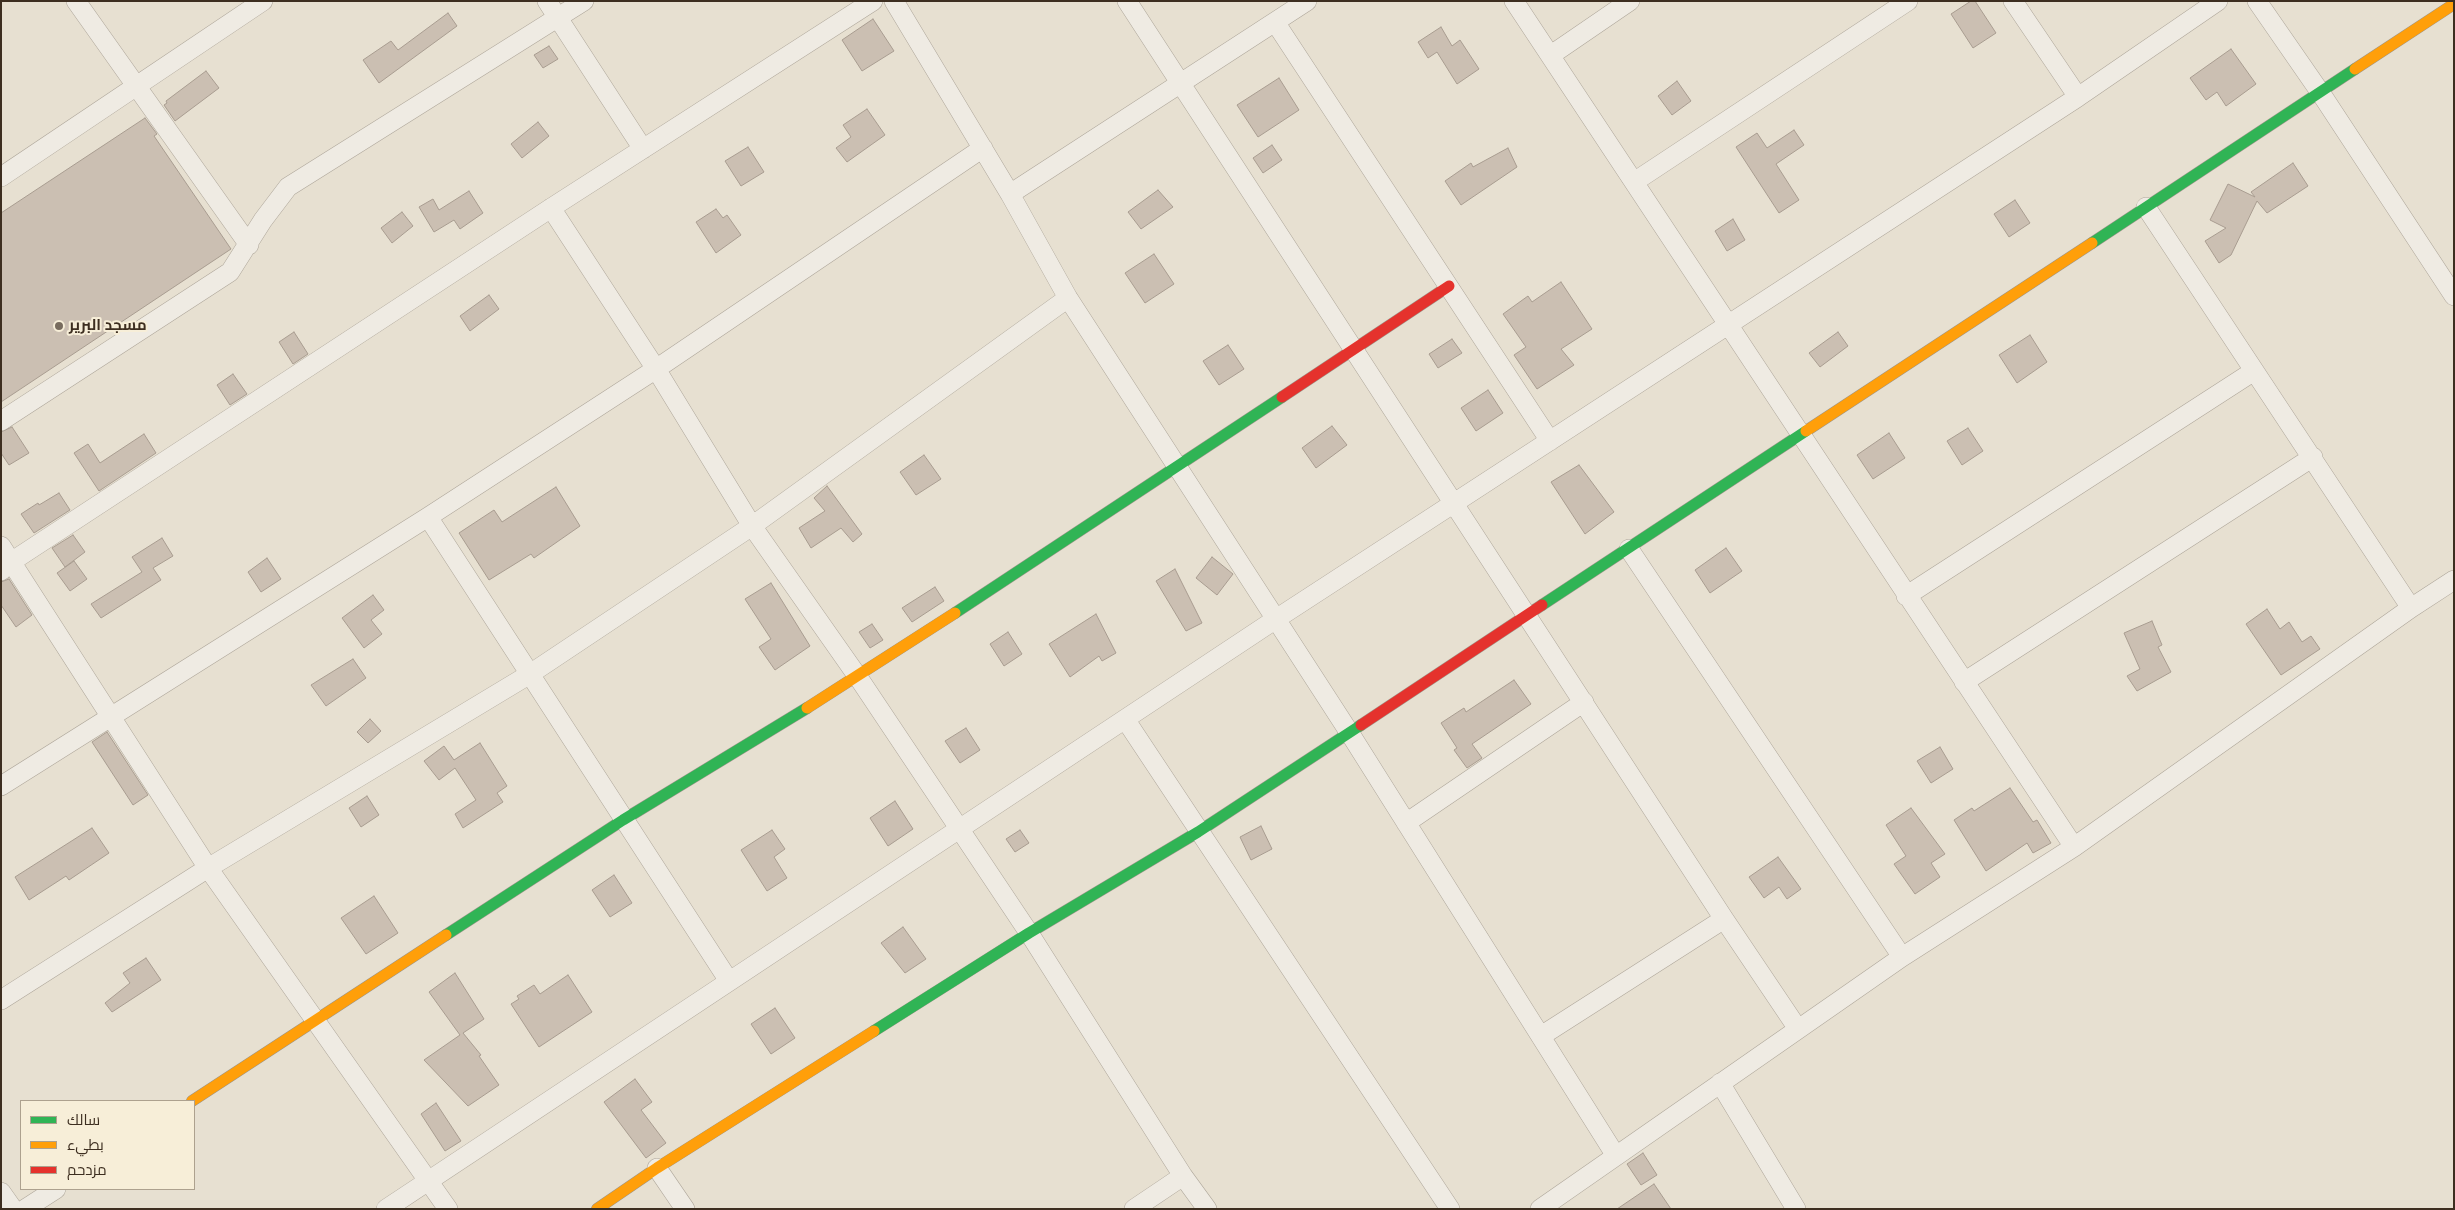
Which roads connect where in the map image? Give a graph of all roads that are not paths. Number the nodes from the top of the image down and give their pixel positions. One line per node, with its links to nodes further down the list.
1 (76, 1): 20 (street)
2 (263, 1): 20 (street)
3 (547, 1): 16 (street)
4 (584, 1): 16 (street)
5 (873, 1): 24 (street)
6 (894, 1): 23 (street)
7 (1128, 1): 19 (street)
8 (1307, 1): 17 (street)
9 (1514, 1): 18 (street)
10 (1630, 1): 18 (street)
11 (1908, 1): 26 (street)
12 (2013, 1): 22 (street)
13 (2218, 1): 22 (street)
14 (2257, 1): 21 (street)
15 (2454, 4): 21 (street)
16 (558, 20): 24 (street); 30 (street)
17 (1275, 22): 19 (street); 31 (street)
18 (1551, 55): 26 (street)
19 (1181, 82): 27 (street); 35 (street)
20 (134, 86): 25 (street); 30 (street)
21 (2320, 92): 28 (street); 32 (street)
22 (2078, 97): 34 (street)
23 (983, 148): 27 (street); 36 (street)
24 (643, 149): 29 (street)
25 (1, 176)
26 (1634, 182): 34 (street)
27 (1010, 194): 33 (street)
28 (2146, 207): 37 (street); 39 (street)
29 (551, 208): 36 (street); 47 (street)
30 (249, 245): 38 (street)
31 (1449, 286): 35 (street); 40 (street)
32 (2454, 296)
33 (1068, 298): 42 (street); 45 (street)
34 (1727, 325): 39 (street); 40 (street)
35 (1354, 349): 42 (street); 43 (street)
36 (656, 369): 44 (street); 45 (street)
37 (2254, 371): 41 (street); 49 (street)
38 (1, 421)
39 (1800, 435): 46 (street); 49 (street)
40 (1550, 441): 43 (street)
41 (2313, 457): 50 (street); 55 (street)
42 (1179, 467): 52 (street); 54 (street)
43 (1455, 503): 51 (street); 52 (street)
44 (428, 517): 53 (street); 57 (street)
45 (752, 526): 53 (street); 54 (street)
46 (1628, 549): 51 (street); 69 (street)
47 (4, 560): 57 (street)
48 (2454, 580): 50 (street)
49 (1906, 596): 55 (street)
50 (2411, 608): 65 (street)
51 (1527, 614): 56 (street); 59 (street)
52 (1276, 618): 58 (street); 59 (street)
53 (530, 674): 61 (street); 66 (street)
54 (858, 677): 61 (street); 63 (street)
55 (1964, 682): 65 (street)
56 (1584, 702): 62 (street); 67 (street)
57 (111, 717): 60 (street); 66 (street)
58 (1125, 719): 63 (street); 64 (street)
59 (1349, 732): 62 (street); 64 (street)
60 (1, 786)
61 (623, 820): 70 (street); 72 (street)
62 (1406, 823): 74 (street)
63 (958, 829): 68 (street); 70 (street)
64 (1198, 832): 68 (street); 91 (street)
65 (2074, 847): 69 (street)
66 (208, 868): 71 (street); 72 (street)
67 (1724, 919): 73 (street); 74 (street)
68 (1029, 932): 78 (street); 79 (street)
69 (1902, 957): 73 (street)
70 (729, 981): 80 (street)
71 (1, 1000)
72 (316, 1022): 76 (street); 80 (street)
73 (1798, 1029): 75 (street)
74 (1541, 1036): 77 (street)
75 (1720, 1083): 77 (street); 93 (street)
76 (194, 1100)
77 (1616, 1156): 92 (street)
78 (657, 1168): 87 (street); 88 (street)
79 (1183, 1176): 89 (street); 90 (street)
80 (427, 1181): 85 (street); 86 (street)
81 (54, 1190): 84 (street)
82 (1, 1192): 83 (street)
83 (13, 1209)
84 (25, 1209)
85 (386, 1209)
86 (448, 1209)
87 (597, 1209)
88 (685, 1209)
89 (1134, 1209)
90 (1207, 1209)
91 (1450, 1209)
92 (1540, 1209)
93 (1796, 1209)

